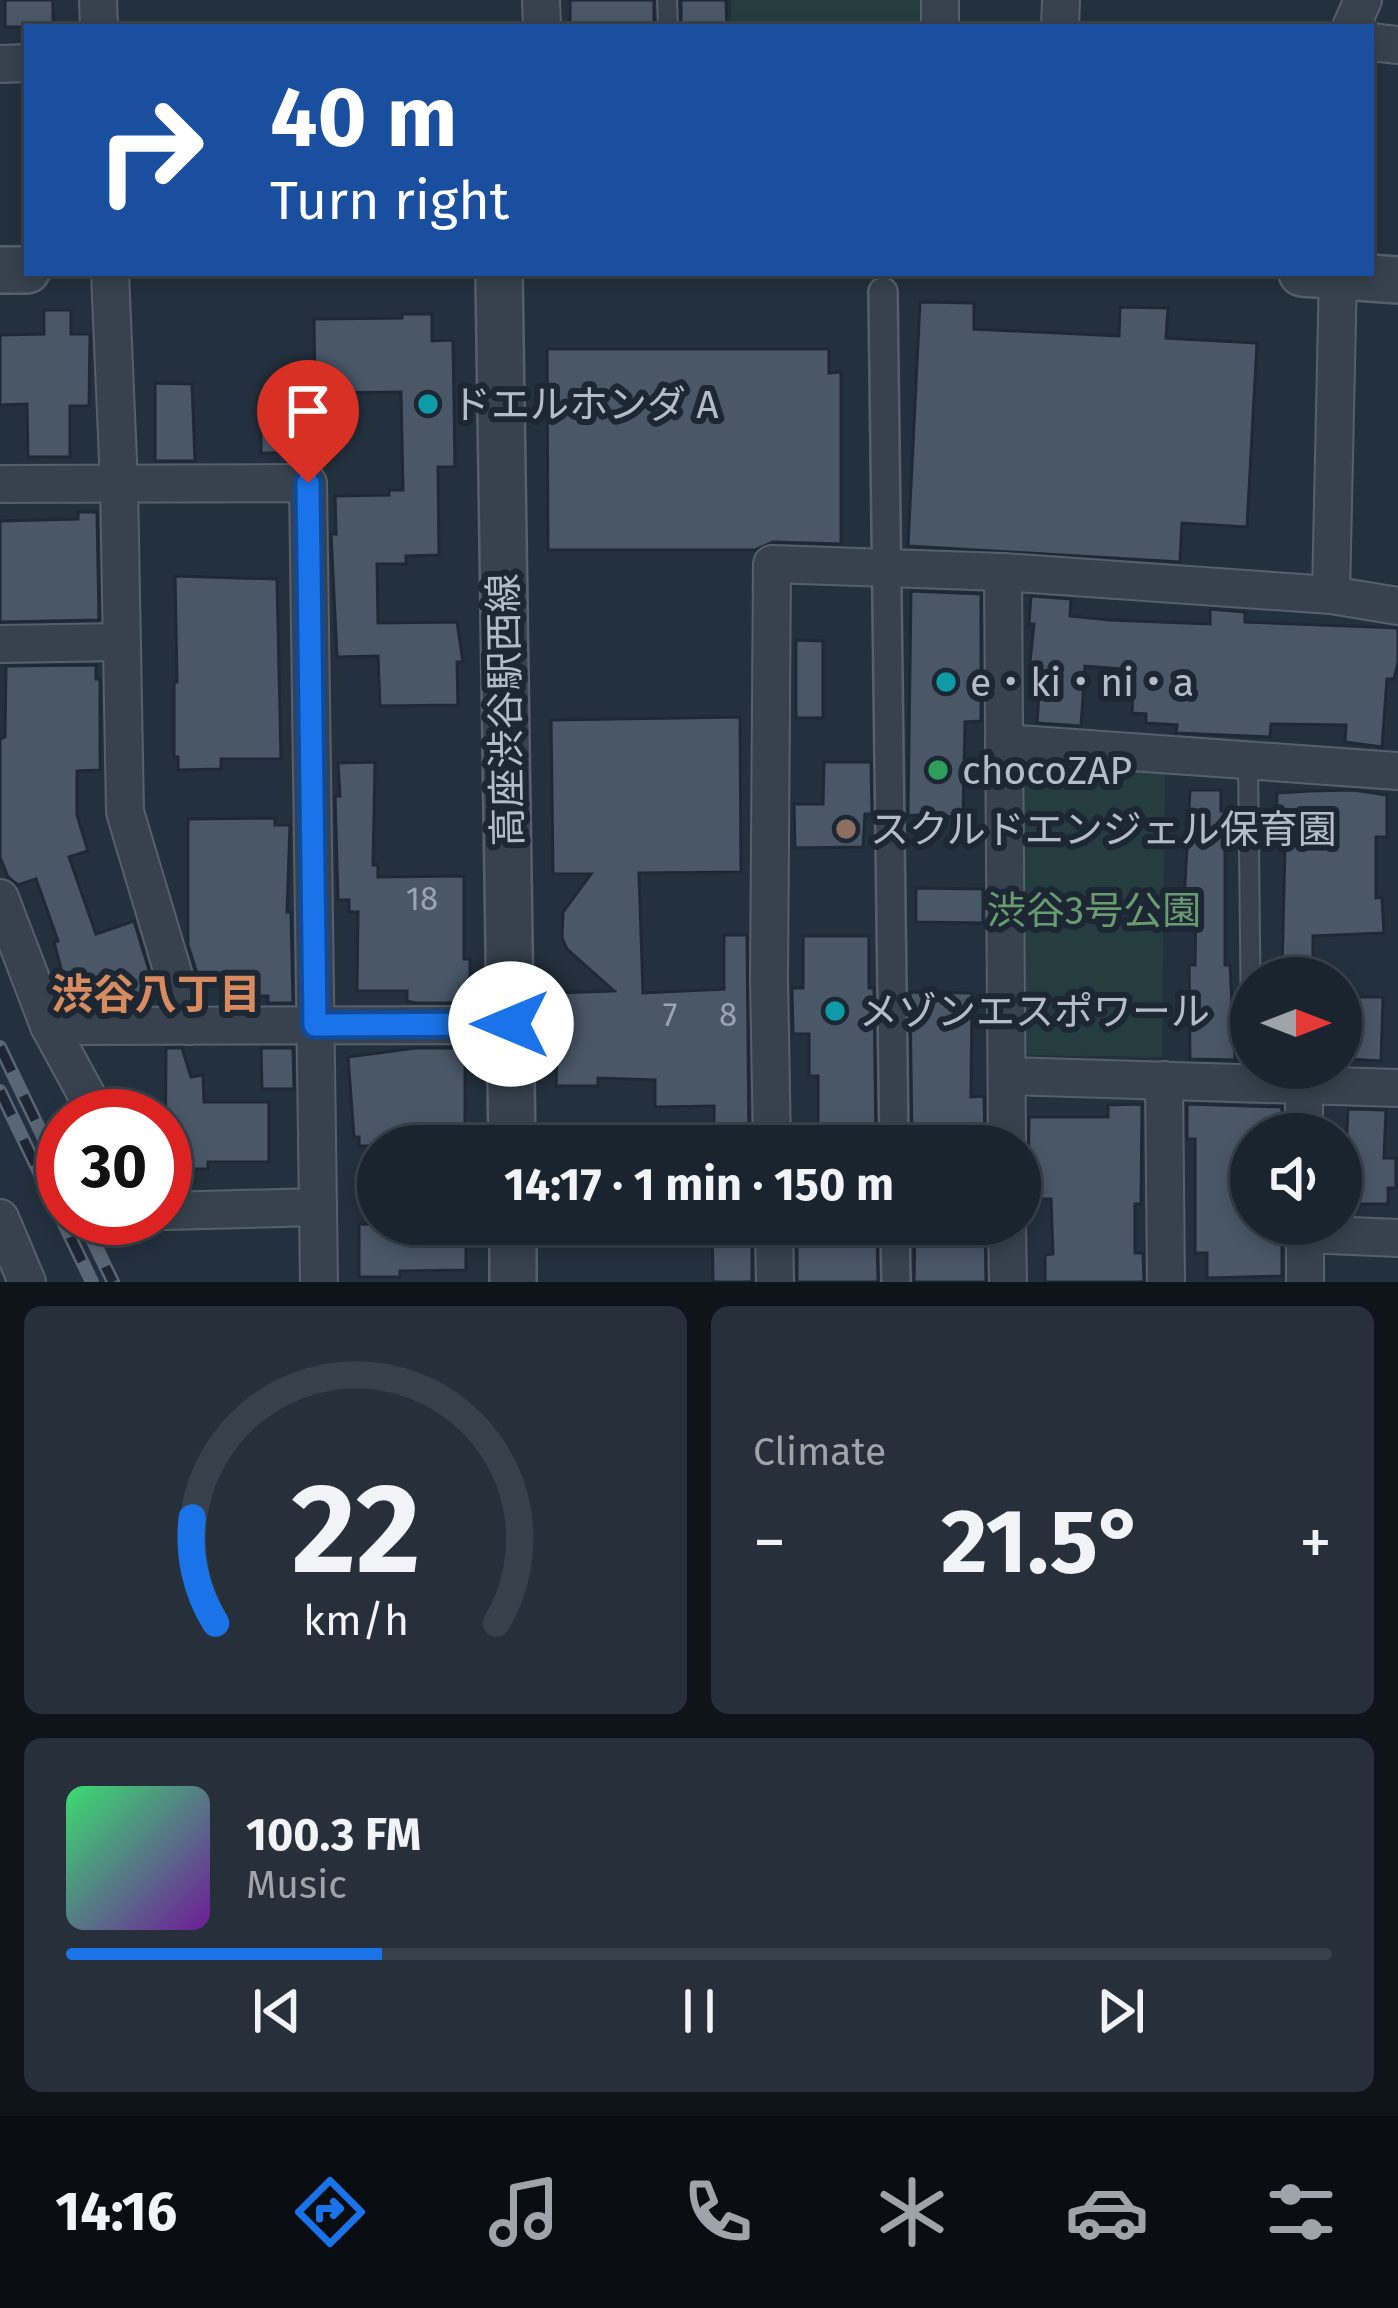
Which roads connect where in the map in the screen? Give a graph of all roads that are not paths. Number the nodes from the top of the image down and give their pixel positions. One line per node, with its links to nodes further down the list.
1 (110, 276): 8 (street)
2 (499, 276): 20 (street, 高座渋谷駅西線)
3 (1326, 276): 11 (street)
4 (1350, 276): 5 (street)
5 (1398, 280)
6 (883, 292): 9 (street)
7 (0, 484): 8 (street)
8 (119, 484): 13 (street); 21 (street)
9 (887, 567): 10 (street); 31 (street); 32 (street)
10 (1003, 572): 11 (street); 15 (street)
11 (1331, 595): 12 (street)
12 (1398, 606)
13 (122, 642): 14 (street); 23 (street)
14 (0, 644)
15 (1004, 743): 16 (street); 24 (street)
16 (1248, 760): 17 (street); 19 (lane)
17 (1398, 771)
18 (0, 898): 22 (street)
19 (1250, 957)
20 (511, 1024): 21 (street); 30 (street, 高座渋谷駅西線)
21 (315, 1025): 23 (street); 34 (street)
22 (50, 1026): 23 (street); 29 (street)
23 (189, 1026)
24 (1006, 1076): 26 (street); 33 (street)
25 (1230, 1077): 26 (street)
26 (1164, 1080): 50 (street)
27 (1362, 1087): 28 (street)
28 (1398, 1088)
29 (84, 1089)
30 (512, 1125)
31 (772, 1125)
32 (894, 1125)
33 (1007, 1125)
34 (318, 1207): 35 (street); 45 (street)
35 (192, 1210)
36 (0, 1218): 44 (street)
37 (1362, 1235): 38 (street)
38 (1398, 1238)
39 (513, 1245): 46 (street)
40 (774, 1245): 47 (street)
41 (895, 1245): 48 (street)
42 (1007, 1245): 49 (street)
43 (1305, 1245): 51 (street)
44 (27, 1282)
45 (320, 1282)
46 (514, 1282)
47 (775, 1282)
48 (896, 1282)
49 (1008, 1282)
50 (1166, 1282)
51 (1305, 1282)

